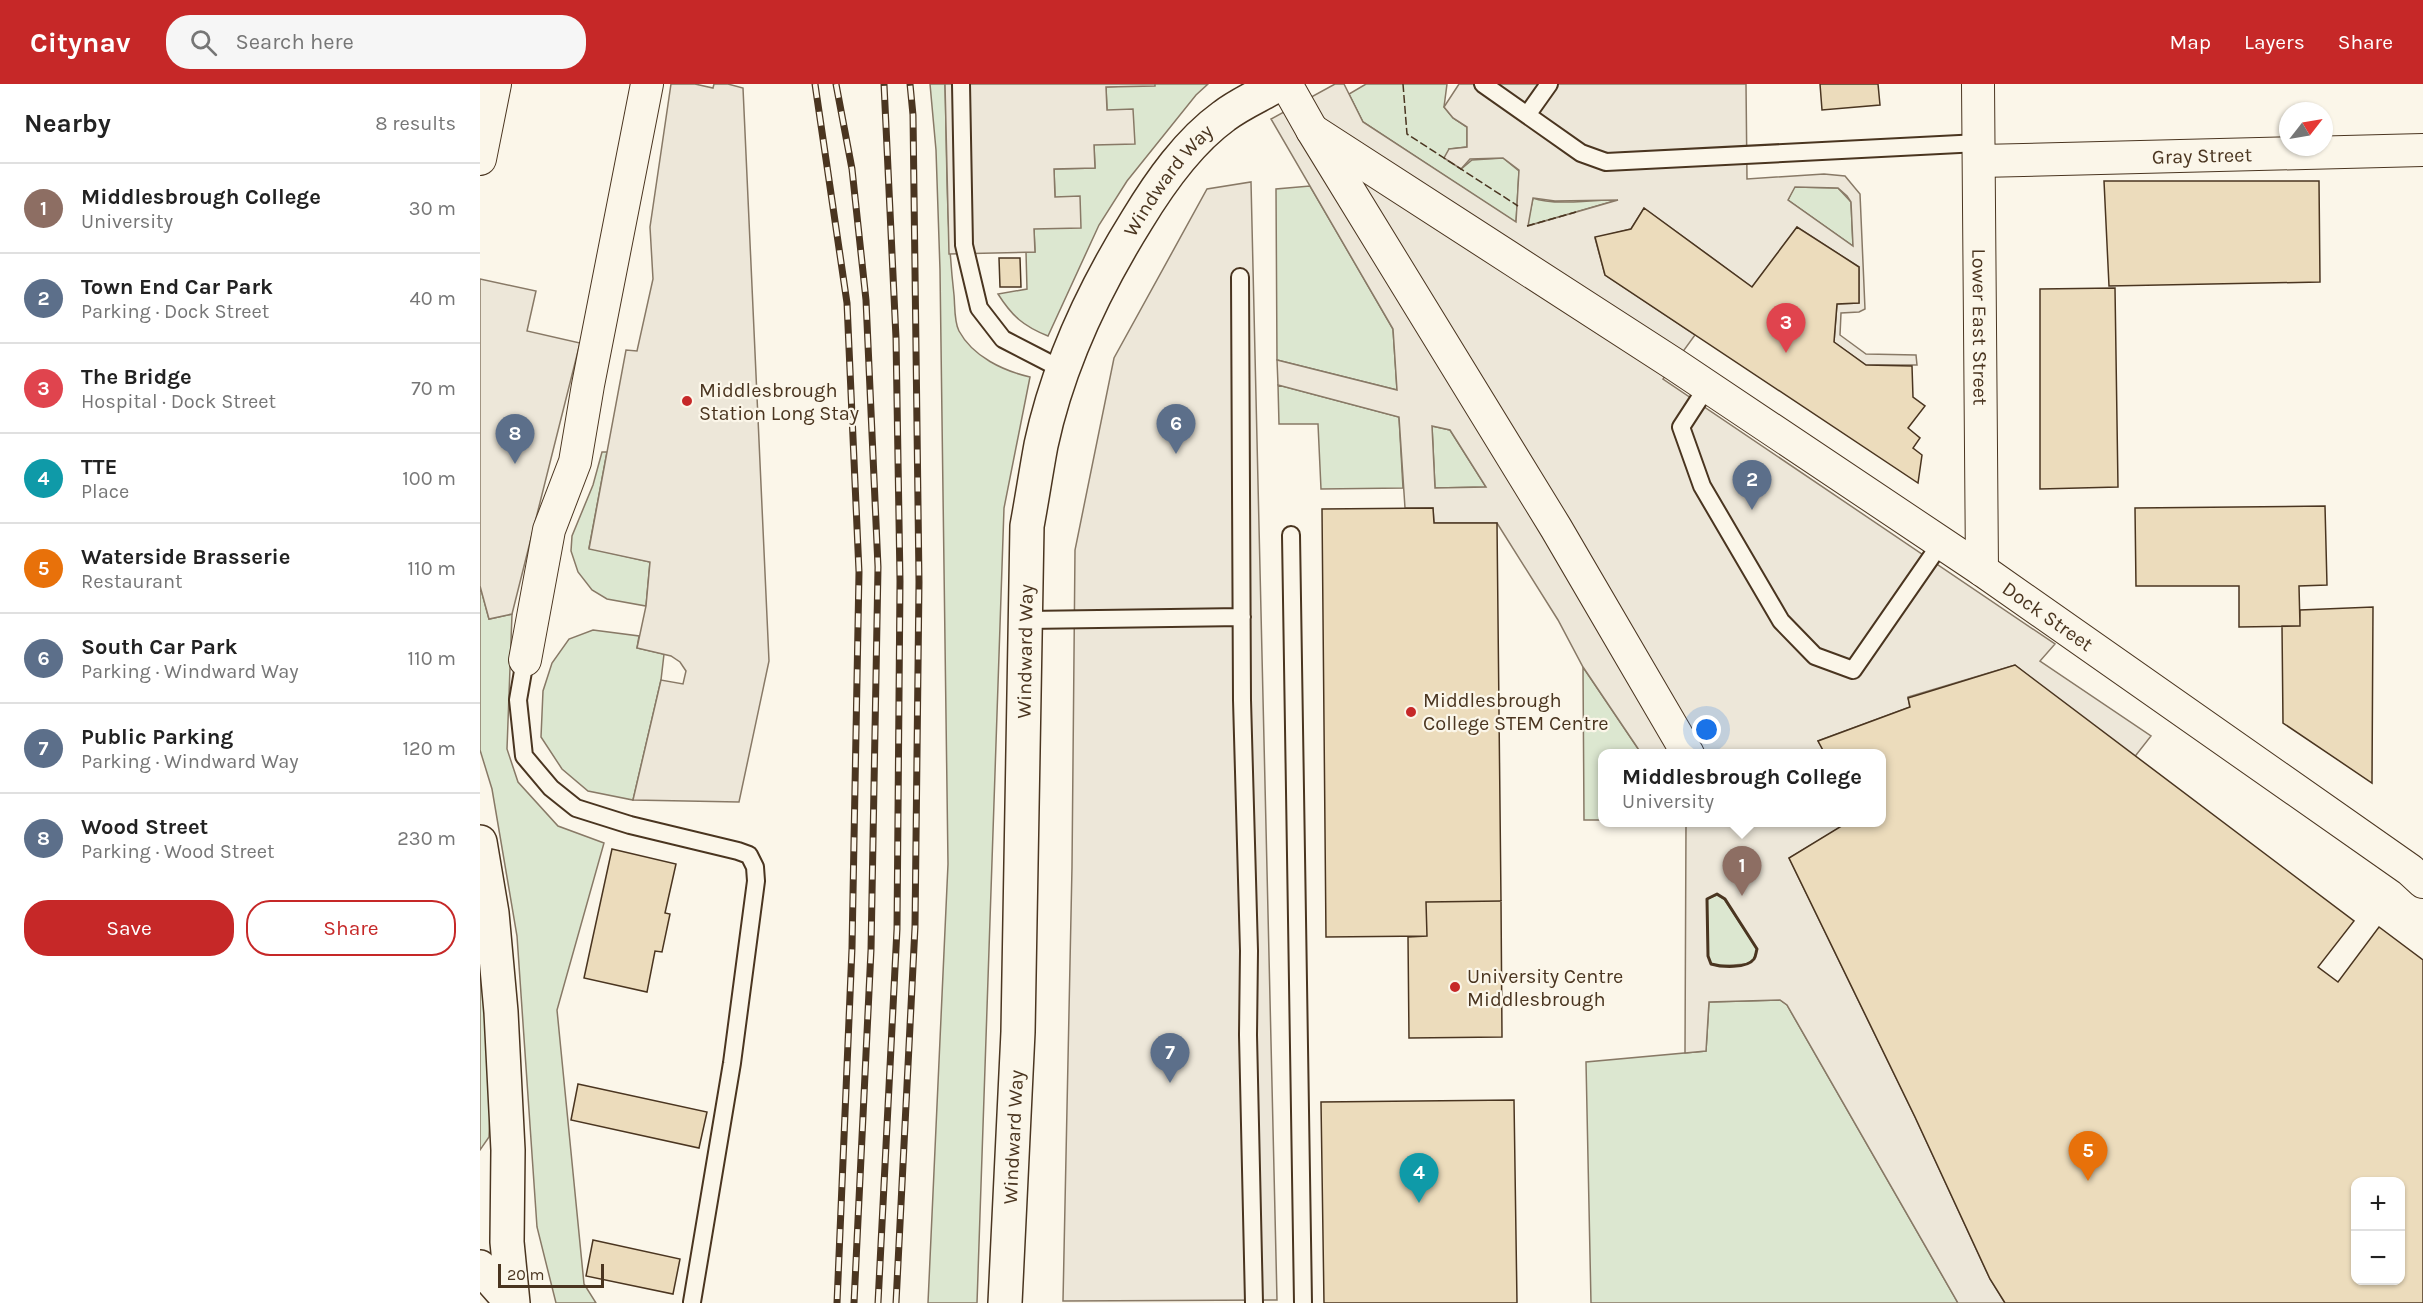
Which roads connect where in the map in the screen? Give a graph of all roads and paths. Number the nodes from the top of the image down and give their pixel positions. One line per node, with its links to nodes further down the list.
1 (495, 84): 13 (street)
2 (647, 84): 22 (street)
3 (961, 84): 15 (lane)
4 (1279, 84): 15 (main road, Windward Way)
5 (1286, 84): 10 (street)
6 (1483, 84): 9 (lane)
7 (1549, 84): 9 (lane)
8 (1978, 84): 12 (street, Lower East Street)
9 (1527, 115): 12 (lane)
10 (1312, 130): 16 (street, Dock Street); 23 (street)
11 (2423, 150): 12 (street, Gray Street)
12 (1979, 152): 19 (street, Lower East Street)
13 (480, 159)
14 (1240, 277): 20 (lane)
15 (1063, 370): 21 (main road, Windward Way)
16 (1707, 387): 18 (street, Dock Street); 18 (lane)
17 (1291, 535): 31 (lane)
18 (1941, 543): 19 (street, Dock Street)
19 (1982, 570): 25 (street, Dock Street)
20 (1242, 617): 21 (lane); 30 (lane)
21 (1027, 620): 29 (main road, Windward Way)
22 (525, 660): 27 (lane)
23 (1686, 749)
24 (480, 842): 28 (main road)
25 (2423, 882)
26 (480, 1267): 28 (main road)
27 (692, 1302)
28 (513, 1303)
29 (1005, 1303)
30 (1254, 1303)
31 (1303, 1303)

